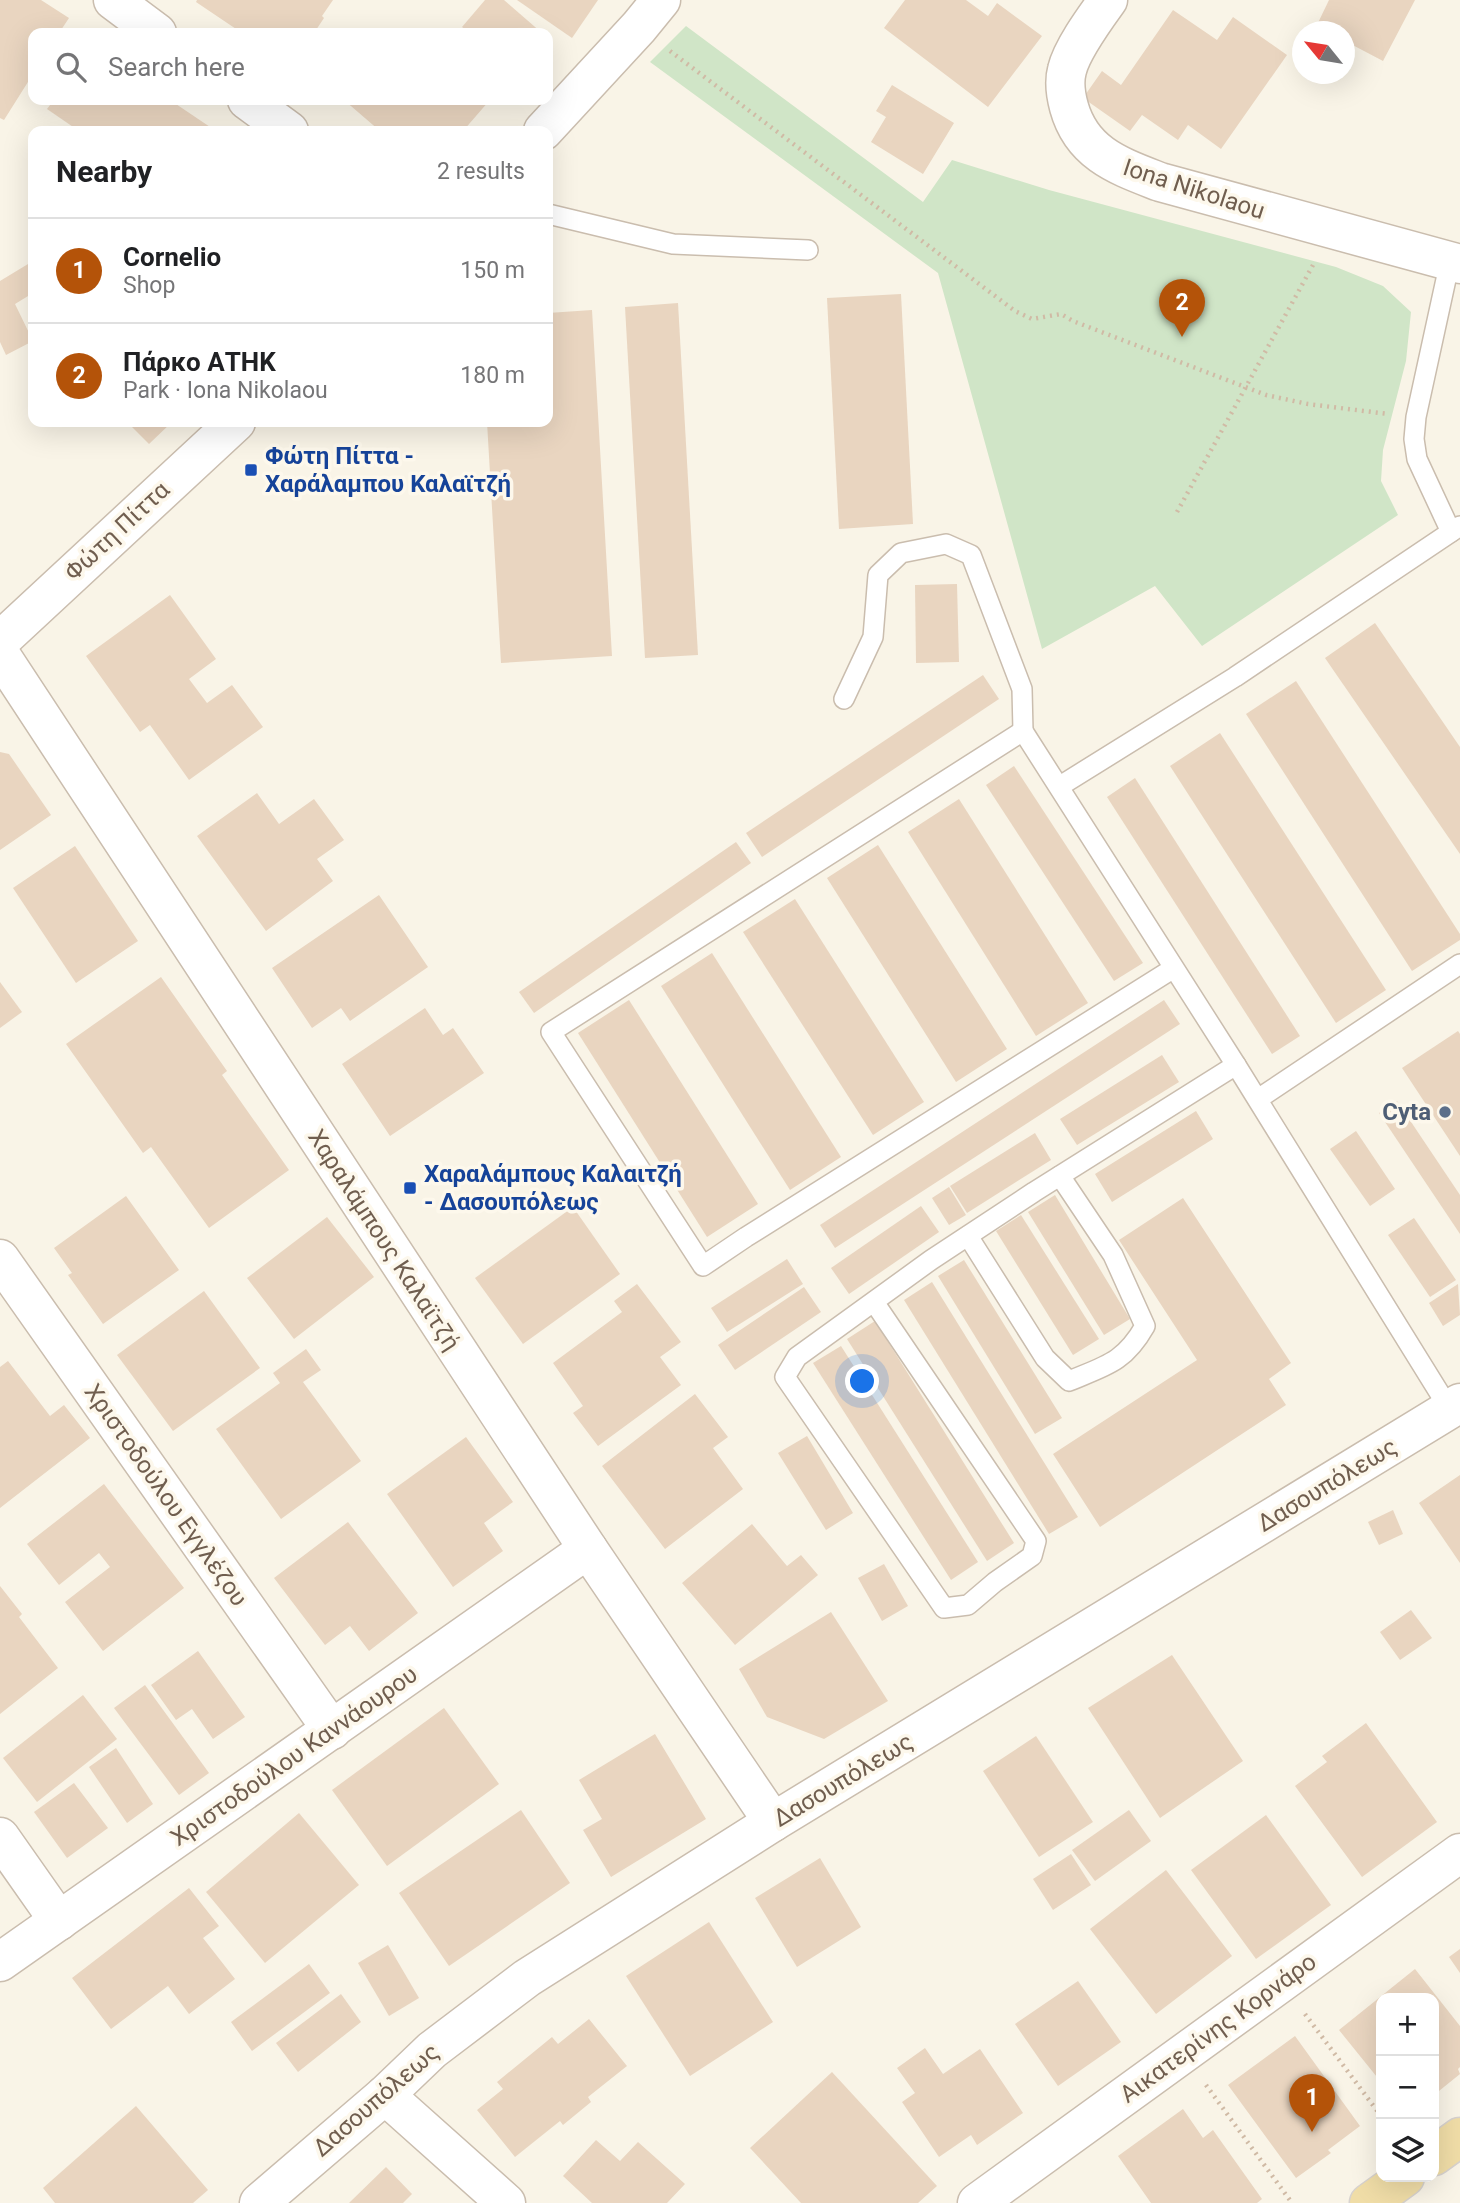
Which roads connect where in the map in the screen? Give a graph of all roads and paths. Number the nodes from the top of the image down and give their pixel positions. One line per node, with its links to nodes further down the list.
1 (113, 0): 4 (street)
2 (1108, 0): 9 (street, Iona Nikolaou)
3 (650, 14): 7 (street); 12 (path)
4 (150, 28)
5 (254, 105): 6 (street)
6 (282, 126)
7 (548, 126)
8 (553, 215): 10 (lane)
9 (1332, 230): 11 (street, Iona Nikolaou); 12 (path)
10 (808, 250)
11 (1455, 262): 13 (lane)
12 (1247, 387): 13 (path); 15 (path)
13 (1416, 417): 16 (lane)
14 (231, 427): 17 (street, Φώτη Πίττα)
15 (1177, 512)
16 (1455, 529): 21 (lane)
17 (0, 641)
18 (0, 654): 31 (street, Χαραλάμπους Καλαϊτζή)
19 (844, 699): 20 (lane)
20 (1023, 731): 21 (lane); 23 (lane)
21 (1060, 786): 23 (lane)
22 (1460, 964): 25 (lane)
23 (1174, 968): 24 (lane)
24 (1236, 1065): 25 (lane); 26 (lane)
25 (1258, 1099): 30 (lane)
26 (1060, 1176): 27 (lane); 27 (lane)
27 (968, 1236): 29 (lane)
28 (0, 1259): 32 (street, Χριστοδούλου Εγγλέζου)
29 (874, 1302): 29 (lane)
30 (1455, 1406): 33 (street, Δασουπόλεως)
31 (588, 1549): 32 (street, Χριστοδούλου Καννάουρου); 33 (street, Χαραλάμπους Καλαϊτζή)
32 (332, 1730): 36 (street, Χριστοδούλου Καννάουρου)
33 (773, 1822): 40 (street, Δασουπόλεως)
34 (0, 1837): 36 (street)
35 (1460, 1853): 38 (street, Αικατερίνης Κορνάρο)
36 (59, 1921): 37 (street, Χριστοδούλου Καννάουρου)
37 (0, 1962)
38 (1281, 1983): 39 (street, Αικατερίνης Κορνάρο); 41 (path)
39 (1183, 2054): 47 (street, Αικατερίνης Κορνάρο); 48 (path)
40 (385, 2095): 45 (street, Δασουπόλεως); 46 (street)
41 (1376, 2109)
42 (1460, 2137): 43 (main road)
43 (1439, 2152)
44 (1398, 2182): 49 (main road)
45 (259, 2203)
46 (506, 2203)
47 (977, 2203)
48 (1292, 2203)
49 (1368, 2203)

